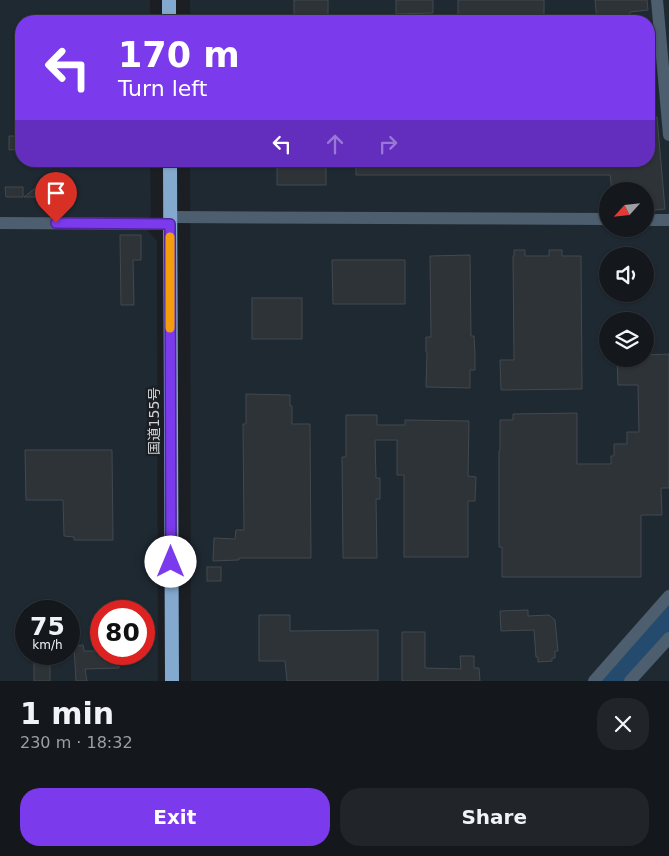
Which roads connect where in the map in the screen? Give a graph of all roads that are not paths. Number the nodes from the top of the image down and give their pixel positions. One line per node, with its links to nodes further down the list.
1 (169, 0): 3 (highway)
2 (657, 0): 4 (street)
3 (169, 15)
4 (669, 135)
5 (170, 167): 7 (highway, 国道155号)
6 (599, 219): 7 (street)
7 (170, 220): 10 (street); 13 (highway, 国道155号)
8 (654, 220): 9 (street)
9 (669, 220)
10 (0, 223)
11 (669, 596): 14 (street)
12 (669, 638): 15 (street)
13 (172, 681)
14 (594, 681)
15 (630, 681)

